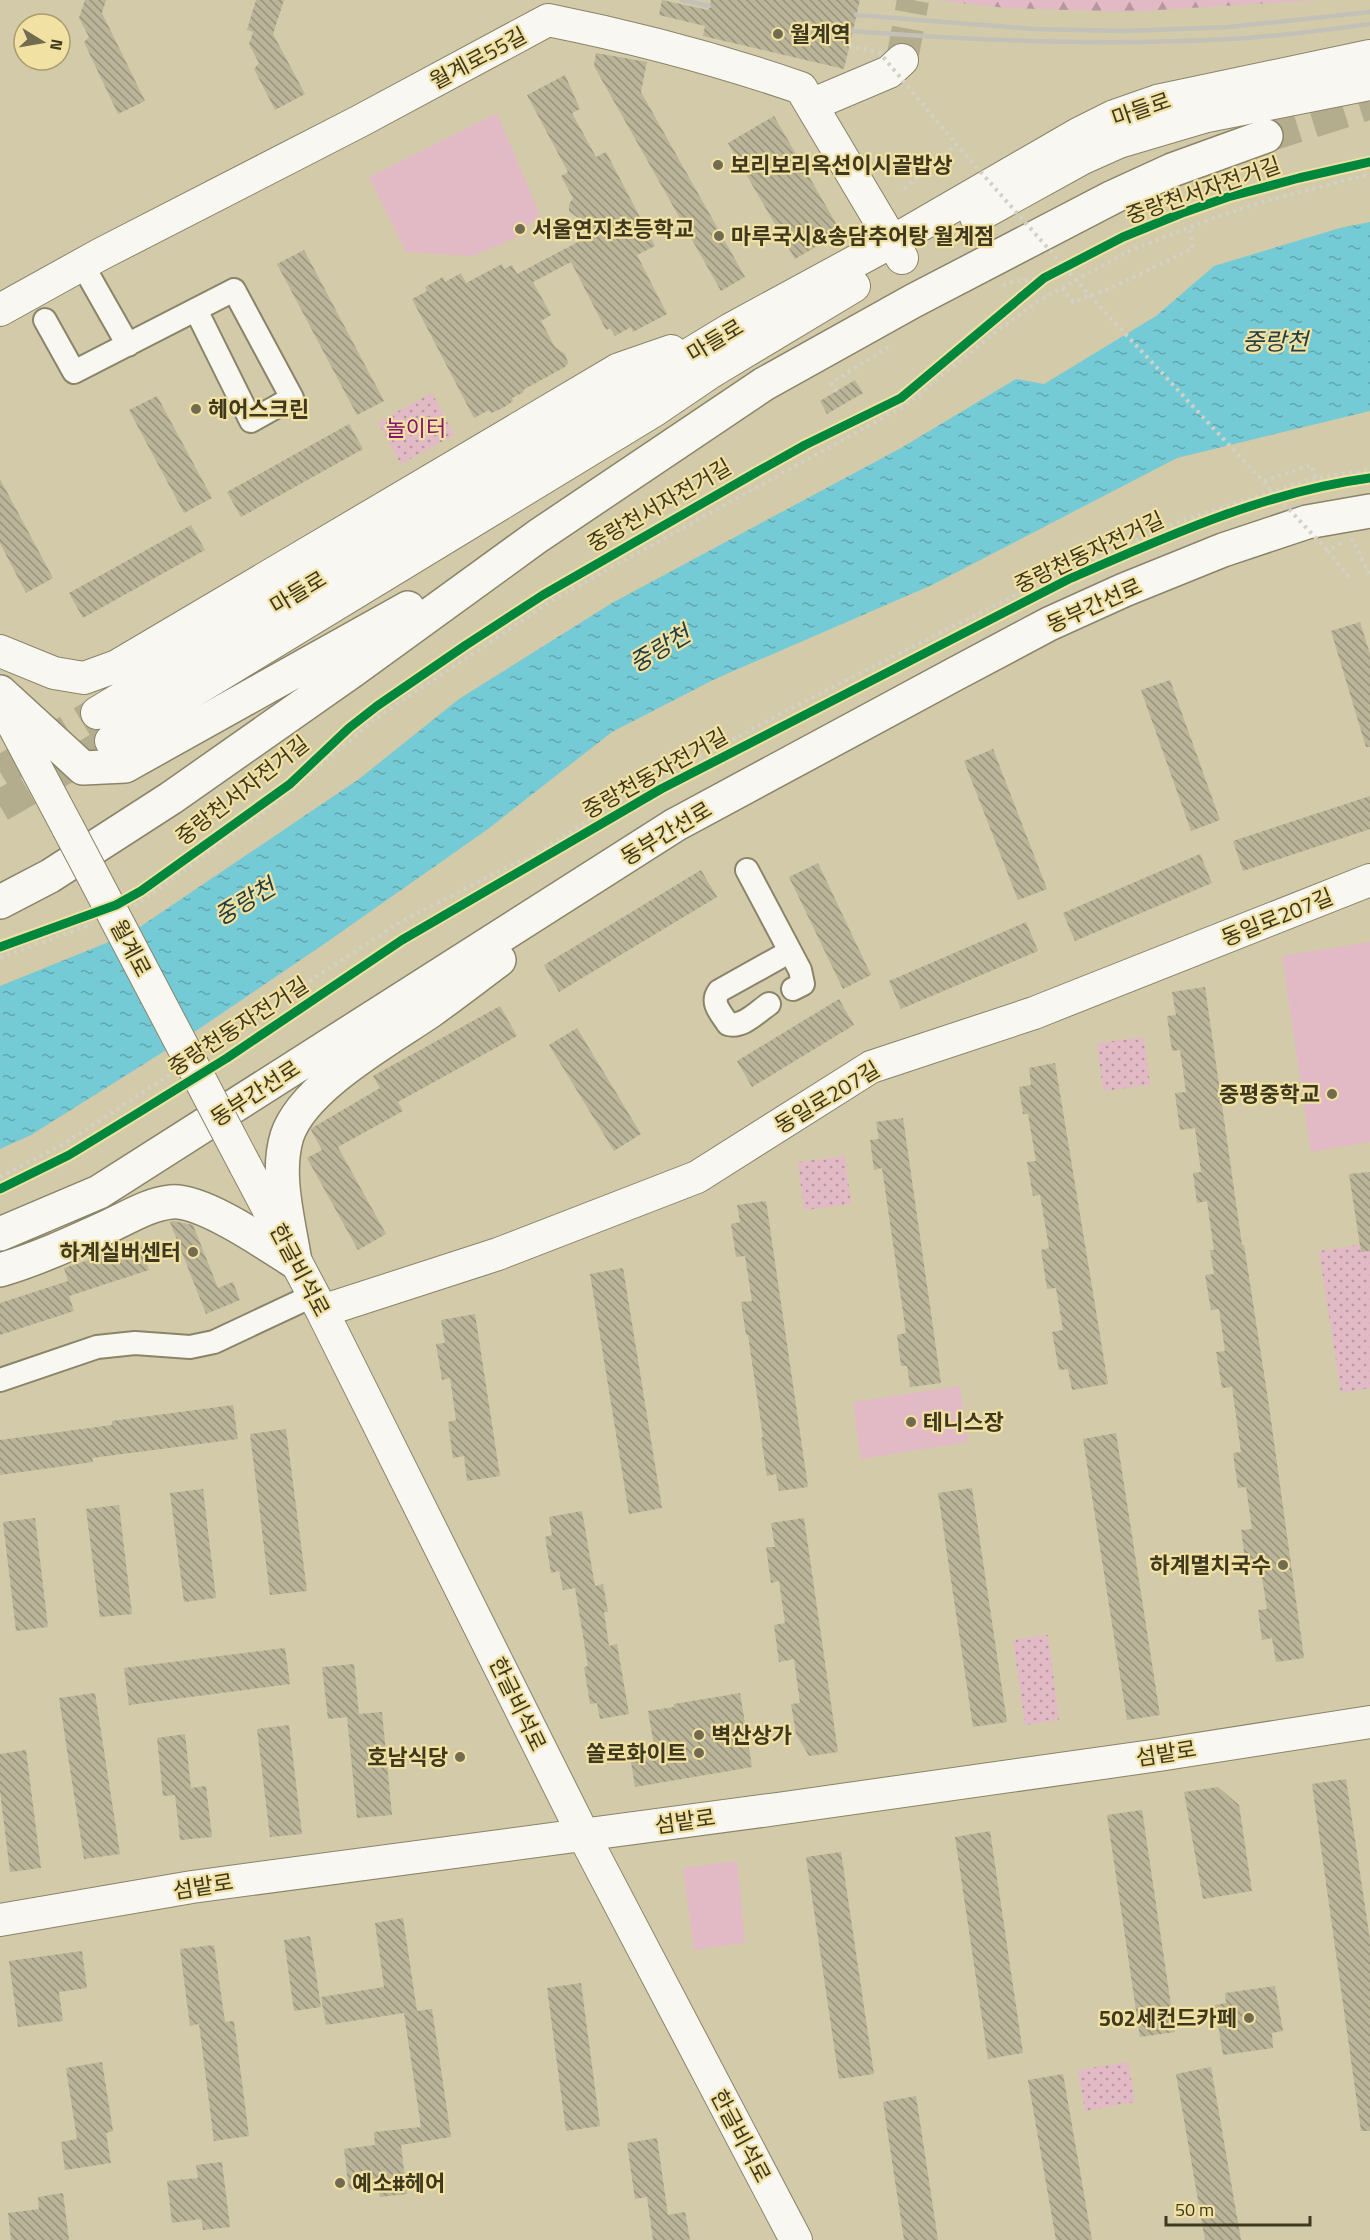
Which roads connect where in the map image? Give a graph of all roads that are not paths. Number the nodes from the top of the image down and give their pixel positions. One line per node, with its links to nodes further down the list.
1 (1370, 56): 6 (main road, 마들로)
2 (902, 60): 4 (main road)
3 (1370, 84): 6 (main road, 마들로)
4 (811, 105): 6 (main road, 월계로55길); 7 (main road, 월계로55길)
5 (1266, 136): 14 (highway)
6 (897, 250): 11 (main road, 마들로); 20 (main road, 마들로)
7 (82, 264): 8 (main road, 월계로55길); 12 (street)
8 (0, 310)
9 (195, 310): 9 (street); 12 (street)
10 (45, 320): 12 (street)
11 (731, 329): 15 (main road); 19 (main road, 마들로)
12 (128, 345)
13 (1370, 511): 21 (highway, 동부간선로)
14 (538, 536): 16 (highway); 17 (highway)
15 (0, 651)
16 (352, 671): 24 (highway); 25 (highway)
17 (0, 692)
18 (0, 700): 29 (main road, 월계로, bridge)
19 (97, 713)
20 (111, 741)
21 (675, 825): 30 (highway, 동부간선로); 31 (highway)
22 (747, 870): 26 (street)
23 (1370, 880): 33 (main road, 동일로207길)
24 (0, 883)
25 (0, 902)
26 (789, 952): 27 (street); 28 (street)
27 (793, 989)
28 (769, 1004)
29 (245, 1165): 31 (main road, 한글비석로)
30 (0, 1234)
31 (295, 1262): 32 (highway); 33 (main road, 한글비석로)
32 (0, 1270)
33 (318, 1303): 34 (street); 36 (main road, 한글비석로)
34 (0, 1380)
35 (1370, 1722): 36 (main road, 섬밭로)
36 (584, 1836): 37 (main road, 섬밭로); 41 (main road, 한글비석로)
37 (192, 1887): 38 (main road); 39 (main road, 섬밭로); 40 (main road)
38 (0, 1907)
39 (0, 1920)
40 (0, 1932)
41 (796, 2240)

